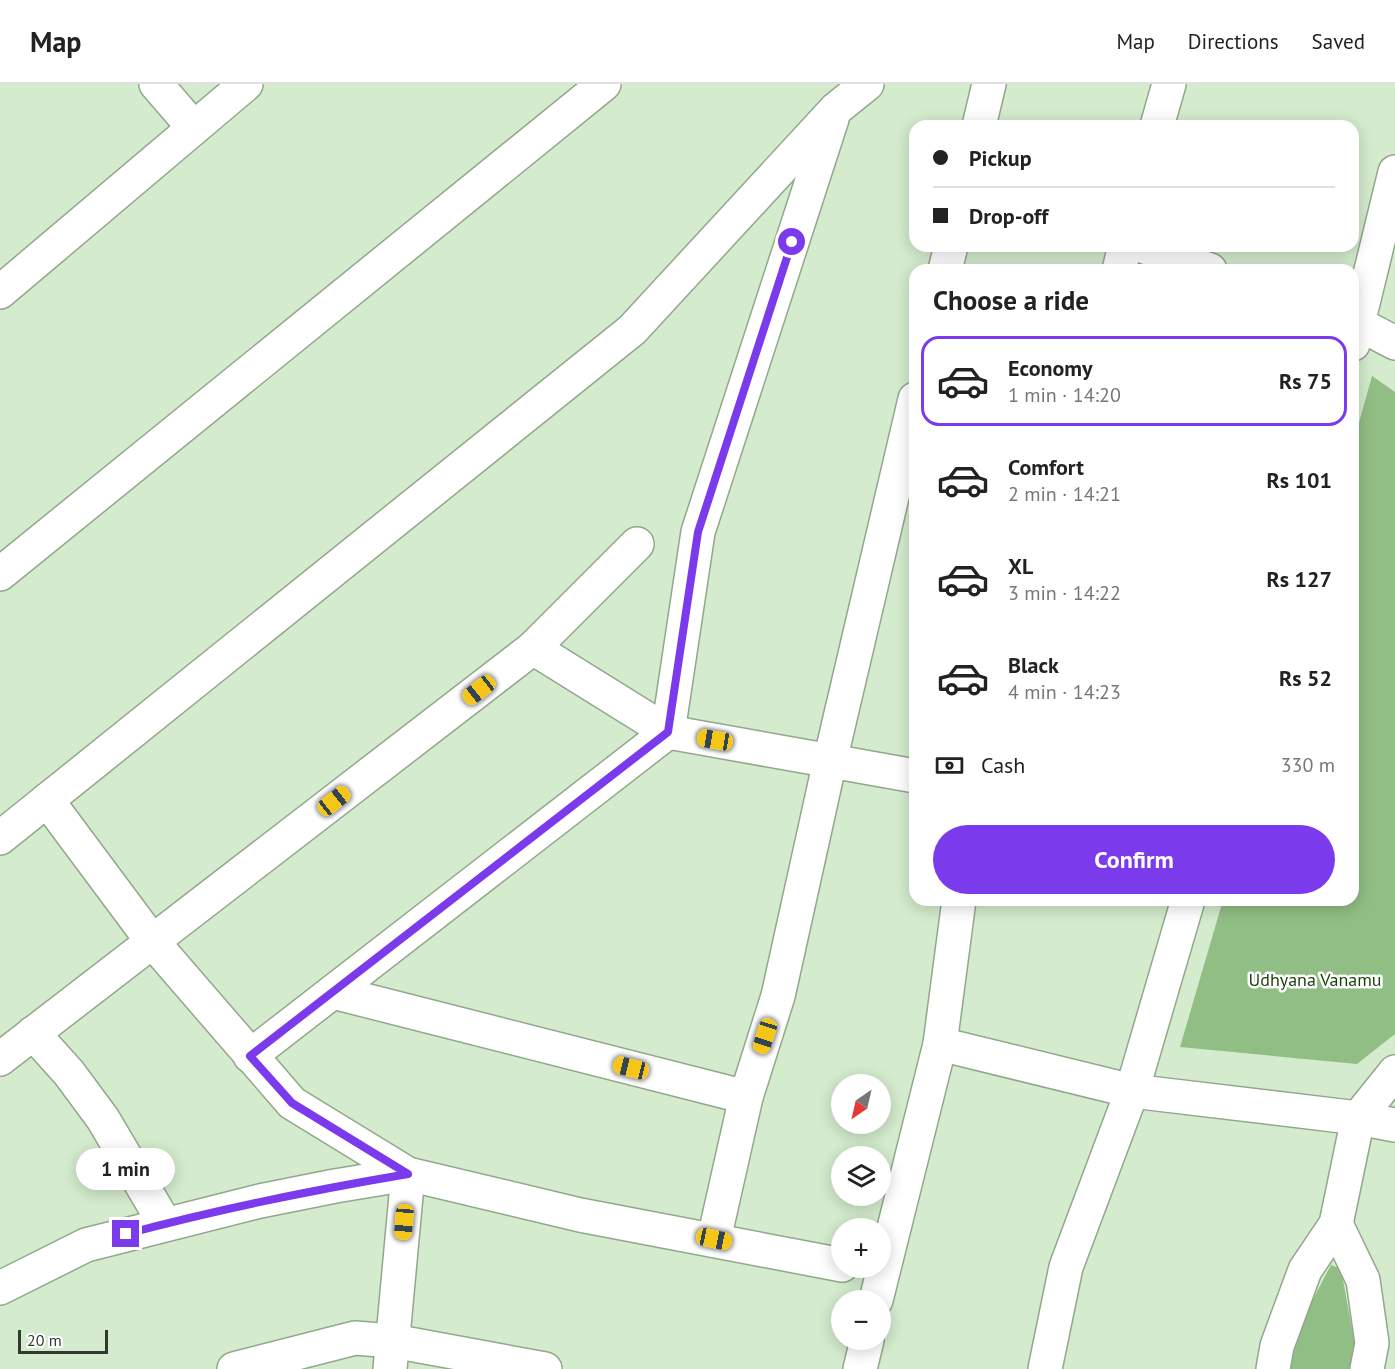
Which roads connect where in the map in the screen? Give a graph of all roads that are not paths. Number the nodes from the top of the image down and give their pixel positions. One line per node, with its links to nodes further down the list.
1 (156, 84): 10 (street)
2 (246, 84): 10 (street)
3 (604, 84): 20 (street)
4 (867, 84): 7 (street)
5 (988, 84): 8 (street)
6 (1169, 84): 9 (street)
7 (836, 109): 22 (street); 25 (street)
8 (980, 120)
9 (1159, 120)
10 (194, 128): 14 (street)
11 (1395, 172): 15 (street)
12 (1159, 252): 13 (street)
13 (1193, 264)
14 (4, 280)
15 (1359, 313)
16 (1359, 330): 17 (street)
17 (1395, 343)
18 (909, 425): 23 (street)
19 (637, 544): 21 (street)
20 (0, 574)
21 (533, 648): 22 (street); 29 (street)
22 (668, 732): 23 (street); 30 (street)
23 (830, 761): 24 (street); 37 (street)
24 (909, 775)
25 (47, 800): 26 (street); 29 (street)
26 (0, 838)
27 (958, 906): 32 (street)
28 (1186, 906): 36 (street)
29 (152, 941): 31 (street); 33 (street)
30 (333, 992): 33 (street); 37 (street)
31 (33, 1033): 34 (street); 41 (street)
32 (940, 1044): 36 (street); 45 (street)
33 (250, 1056): 40 (street)
34 (0, 1059)
35 (1395, 1072): 38 (street)
36 (1132, 1091): 38 (street); 52 (street)
37 (746, 1097): 43 (street)
38 (1358, 1118): 39 (street); 42 (street)
39 (1395, 1125)
40 (408, 1174): 41 (street); 43 (street); 48 (street)
41 (165, 1224): 46 (street)
42 (1336, 1224): 53 (street); 54 (street)
43 (714, 1239): 44 (street)
44 (831, 1263)
45 (870, 1280)
46 (0, 1288)
47 (865, 1350): 51 (street)
48 (392, 1355): 49 (street); 50 (street)
49 (234, 1369)
50 (545, 1369)
51 (860, 1369)
52 (1045, 1369)
53 (1273, 1369)
54 (1367, 1369)

